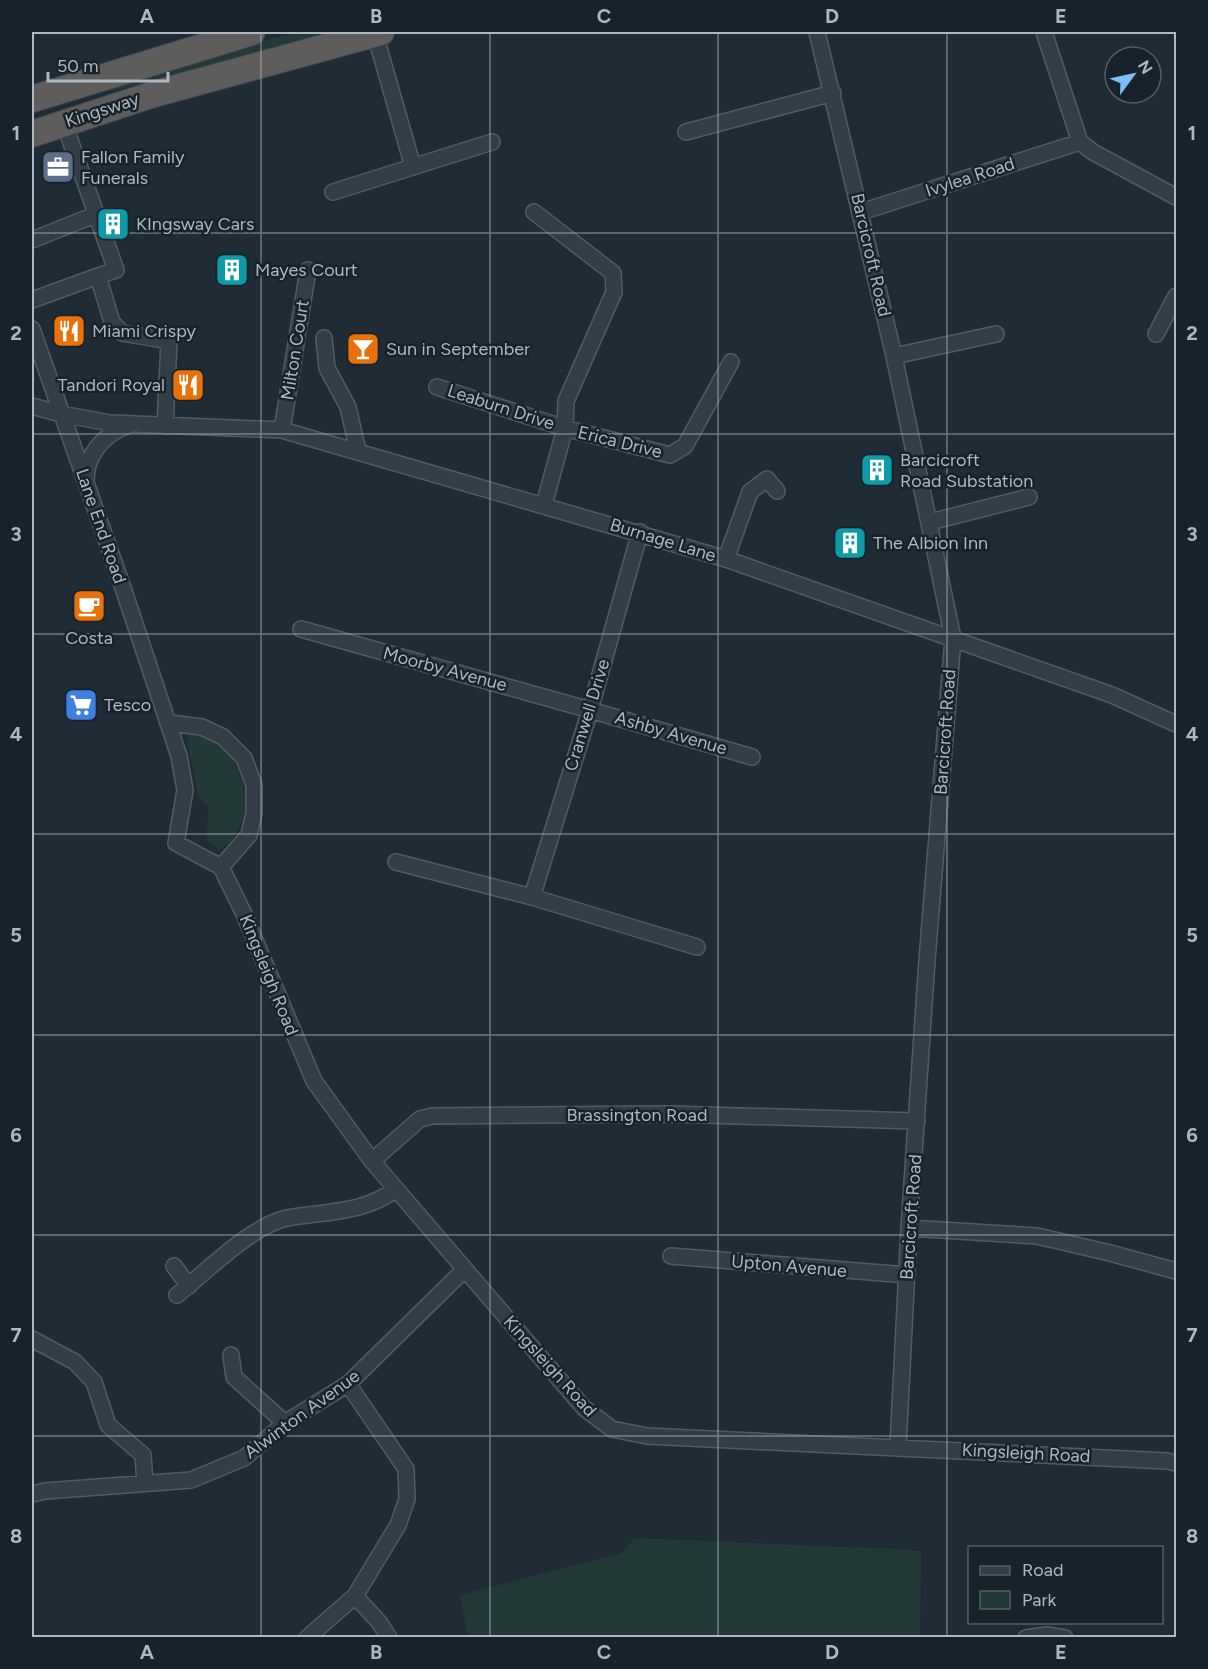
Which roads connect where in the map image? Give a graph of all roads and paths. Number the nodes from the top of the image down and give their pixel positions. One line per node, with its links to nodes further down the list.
1 (252, 32): 7 (highway, Kingsway)
2 (817, 32): 5 (street, Barcicroft Road)
3 (1044, 32): 13 (street)
4 (378, 33): 6 (highway, Kingsway); 14 (street)
5 (833, 93): 10 (street); 18 (street, Barcicroft Road)
6 (154, 94): 8 (highway); 9 (highway, Kingsway)
7 (32, 99)
8 (32, 118)
9 (64, 123): 11 (highway, Kingsway); 19 (street)
10 (686, 132)
11 (32, 134)
12 (492, 142): 14 (street)
13 (1080, 142): 16 (street); 18 (street, Ivylea Road)
14 (413, 167): 15 (street)
15 (333, 192)
16 (1176, 197)
17 (534, 212): 36 (street)
18 (861, 212): 29 (street, Barcicroft Road)
19 (97, 214): 20 (street); 22 (street)
20 (32, 240)
21 (308, 270): 37 (street, Milton Court)
22 (98, 276): 24 (street); 35 (street)
23 (1176, 296): 27 (street)
24 (32, 300)
25 (32, 329): 33 (street, Lane End Road)
26 (996, 334): 29 (street)
27 (1156, 334)
28 (324, 338): 38 (street)
29 (894, 356): 43 (street, Barcicroft Road)
30 (732, 362): 36 (street, Erica Drive)
31 (437, 387): 36 (street, Leaburn Drive)
32 (32, 406): 33 (street, Burnage Lane)
33 (61, 414): 34 (street, Burnage Lane); 39 (street, Lane End Road)
34 (132, 424): 35 (street, Burnage Lane); 39 (street)
35 (165, 426): 37 (street, Burnage Lane)
36 (565, 428): 42 (street)
37 (282, 429): 38 (street, Burnage Lane)
38 (358, 451): 42 (street, Burnage Lane)
39 (86, 483): 49 (street, Lane End Road)
40 (777, 491): 45 (street)
41 (1029, 497): 43 (street)
42 (544, 505): 44 (street, Burnage Lane)
43 (930, 522): 47 (street, Barcicroft Road)
44 (640, 532): 45 (street, Burnage Lane); 48 (street, Cranwell Drive)
45 (726, 559): 47 (street, Burnage Lane)
46 (301, 629): 48 (street, Moorby Avenue)
47 (952, 638): 50 (street, Burnage Lane); 56 (street, Barcicroft Road)
48 (590, 710): 51 (street, Ashby Avenue); 54 (street, Cranwell Drive)
49 (170, 723): 53 (street, Lane End Road); 53 (street)
50 (1176, 724)
51 (752, 757)
52 (396, 862): 54 (street)
53 (221, 867): 57 (street, Kingsleigh Road)
54 (532, 897): 55 (street)
55 (697, 947)
56 (917, 1121): 57 (street, Brassington Road); 59 (street, Barcicroft Road)
57 (372, 1161): 58 (street, Kingsleigh Road)
58 (396, 1189): 61 (street); 62 (street, Kingsleigh Road)
59 (909, 1228): 63 (street); 64 (street, Barcicroft Road)
60 (671, 1256): 64 (street, Upton Avenue)
61 (174, 1266)
62 (465, 1269): 67 (street, Alwinton Avenue); 69 (street, Kingsleigh Road)
63 (1176, 1271)
64 (907, 1275): 69 (street, Barcicroft Road)
65 (32, 1340): 71 (street)
66 (231, 1355): 68 (street)
67 (348, 1384): 68 (street, Alwinton Avenue); 73 (street)
68 (285, 1423): 71 (street, Alwinton Avenue)
69 (898, 1447): 70 (street, Kingsleigh Road)
70 (1176, 1463)
71 (145, 1483): 72 (street, Alwinton Avenue)
72 (32, 1494)
73 (355, 1596): 74 (street); 75 (street)
74 (307, 1638)
75 (389, 1638)
76 (1026, 1638): 77 (street)
77 (1065, 1638)

